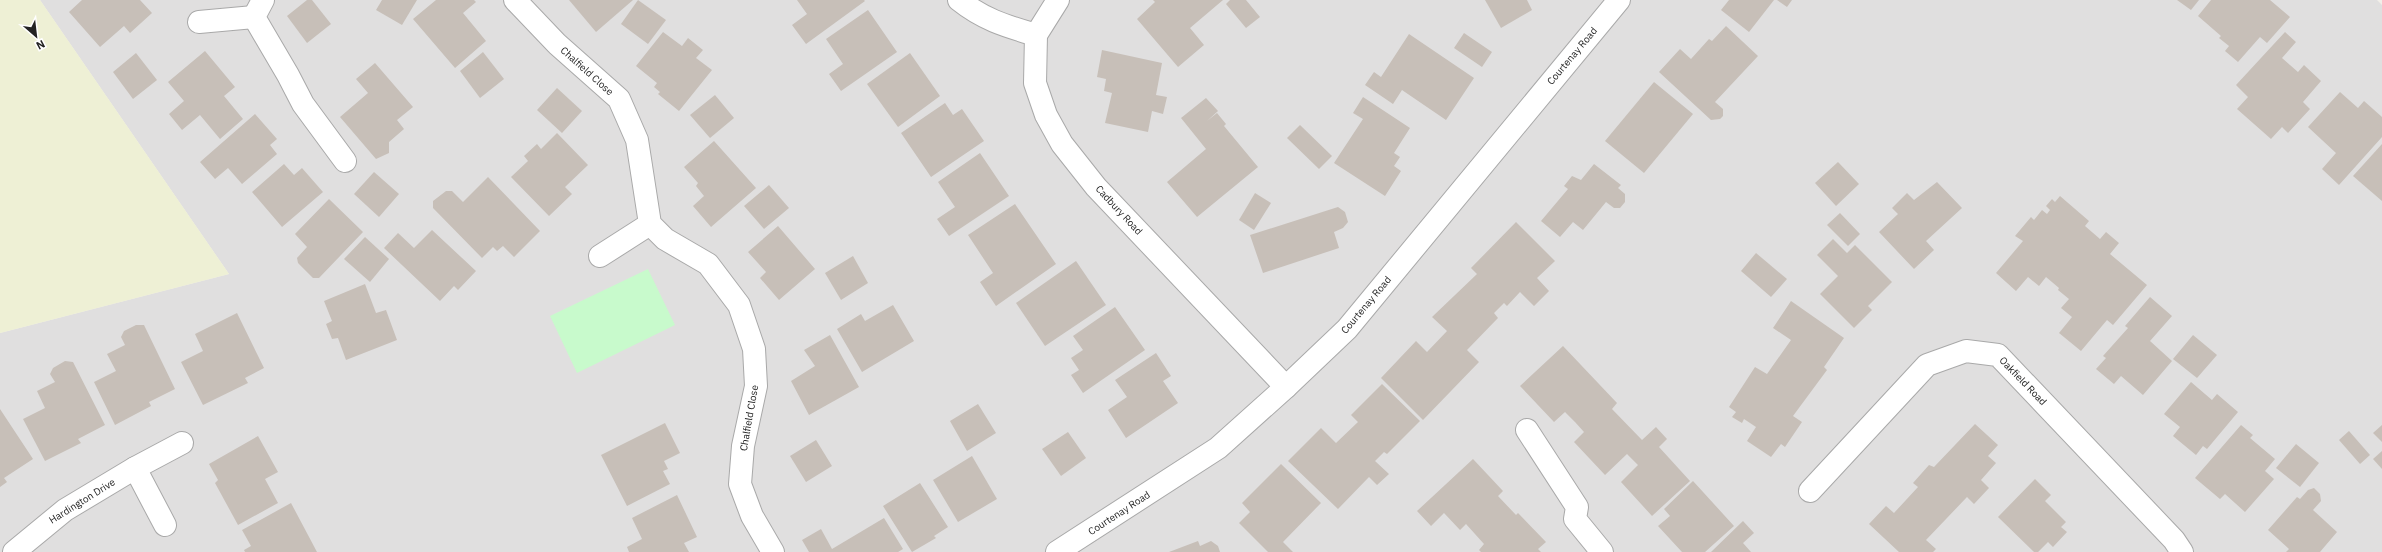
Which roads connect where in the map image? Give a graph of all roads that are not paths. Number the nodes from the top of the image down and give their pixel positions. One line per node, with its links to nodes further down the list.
1 (515, 0): 9 (street, Chalfield Close)
2 (959, 0): 7 (street)
3 (1058, 0): 7 (street)
4 (1619, 0): 11 (street, Courtenay Road)
5 (258, 9): 6 (street); 8 (street)
6 (198, 22)
7 (1036, 35): 11 (street, Cadbury Road)
8 (345, 161)
9 (650, 224): 10 (street); 19 (street, Chalfield Close)
10 (600, 256)
11 (1286, 388): 17 (street, Courtenay Road)
12 (1527, 430): 20 (street)
13 (182, 443): 14 (street, Hardington Drive)
14 (135, 468): 16 (street); 18 (street, Hardington Drive)
15 (1810, 491): 21 (street, Oakfield Road)
16 (165, 525)
17 (1068, 550)
18 (14, 552)
19 (773, 552)
20 (1602, 552)
21 (2182, 552)

